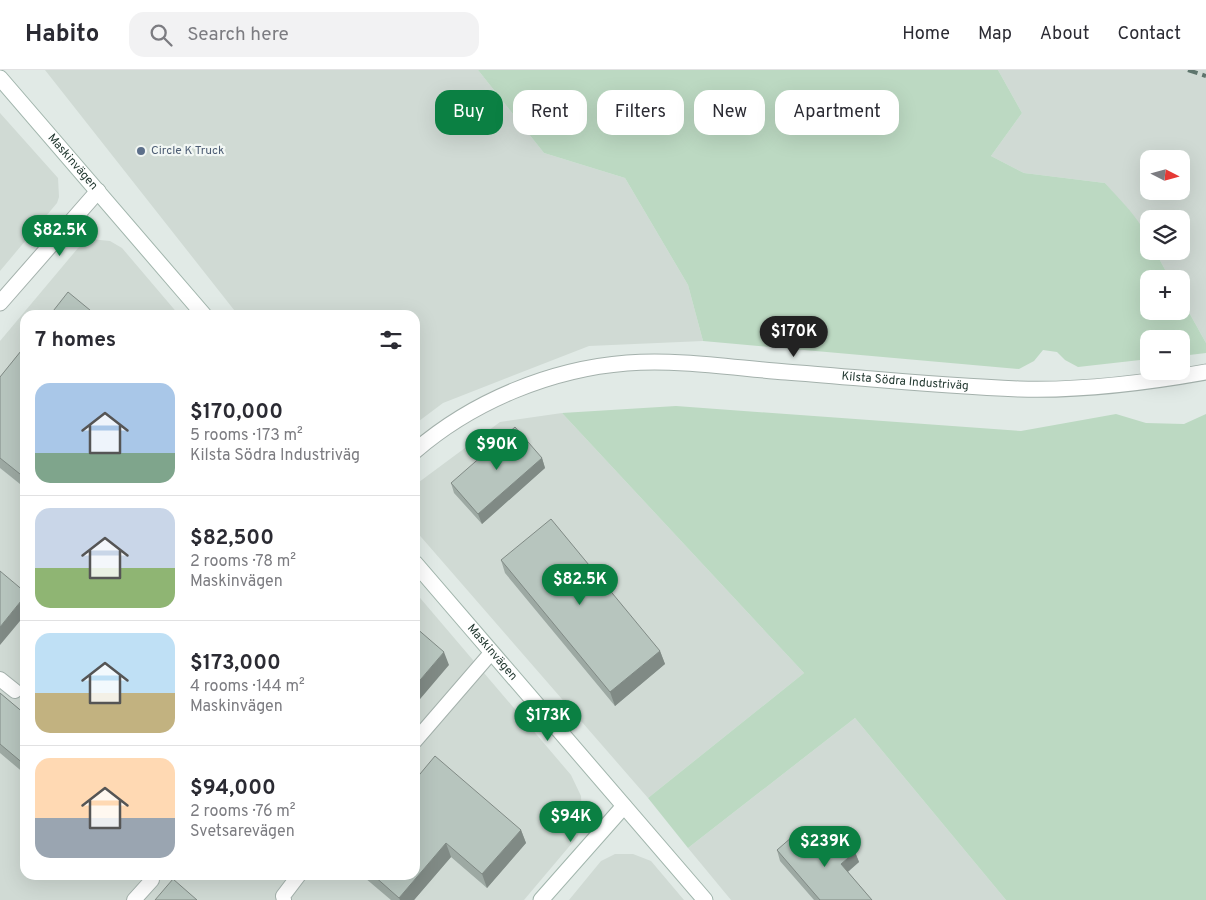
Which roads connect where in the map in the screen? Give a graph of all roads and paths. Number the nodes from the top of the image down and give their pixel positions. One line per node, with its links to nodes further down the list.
1 (0, 78): 2 (street, Maskinvägen)
2 (98, 191): 3 (street); 4 (street, Maskinvägen)
3 (0, 303)
4 (200, 310)
5 (1206, 372): 6 (street, Kilsta Södra Industriväg)
6 (420, 447)
7 (420, 569): 8 (street, Maskinvägen)
8 (491, 653): 11 (lane); 12 (street, Maskinvägen)
9 (0, 679): 10 (lane)
10 (15, 691)
11 (420, 735)
12 (624, 806): 17 (street); 18 (street, Maskinvägen)
13 (152, 880): 15 (lane)
14 (295, 880): 16 (lane)
15 (134, 900)
16 (284, 900)
17 (541, 900)
18 (705, 900)

